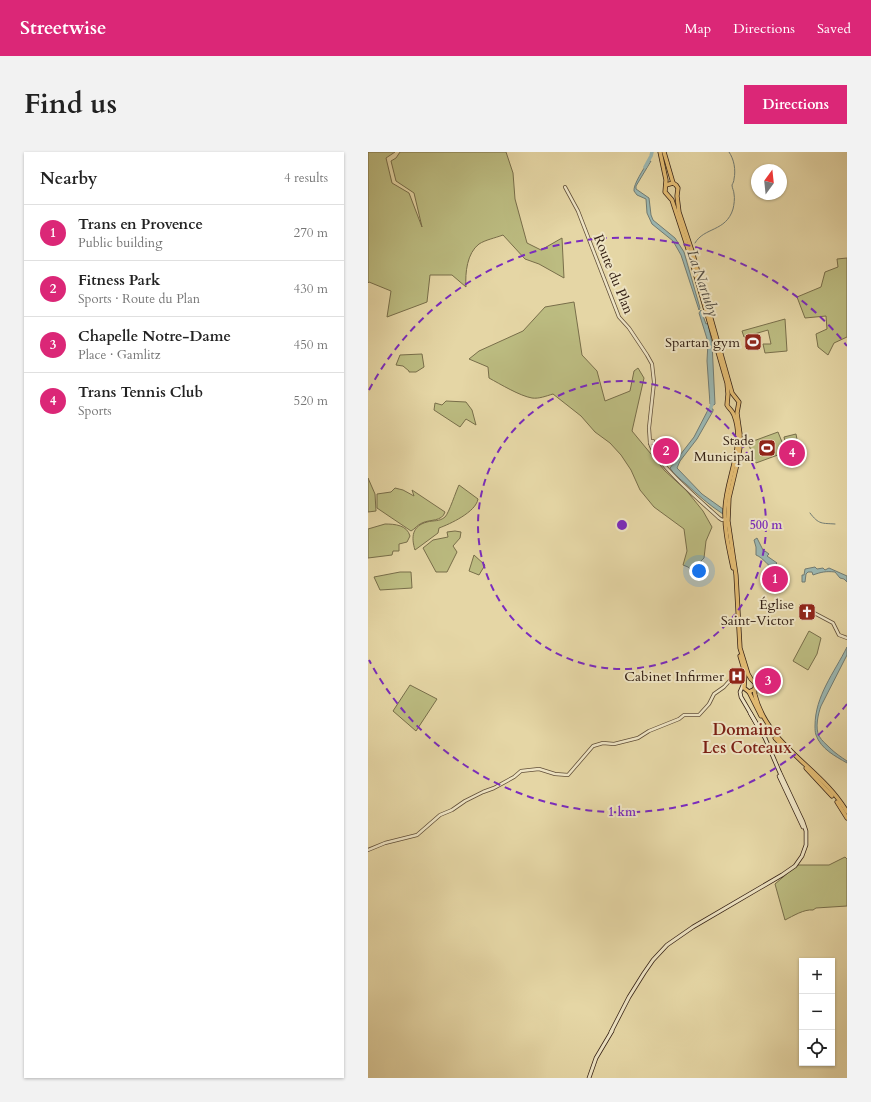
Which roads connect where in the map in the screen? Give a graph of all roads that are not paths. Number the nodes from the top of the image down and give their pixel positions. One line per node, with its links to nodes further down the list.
1 (660, 152): 3 (main road)
2 (664, 152): 3 (main road)
3 (664, 159): 4 (main road); 5 (main road)
4 (673, 183): 5 (main road); 7 (main road)
5 (666, 185): 8 (main road)
6 (565, 187): 13 (street, Route du Plan)
7 (677, 194): 8 (main road); 9 (main road)
8 (669, 196): 10 (main road)
9 (735, 398): 10 (main road); 11 (main road)
10 (728, 399): 12 (main road)
11 (737, 408): 12 (main road); 13 (main road)
12 (731, 409): 13 (main road)
13 (726, 516): 17 (main road); 18 (main road)
14 (801, 606): 15 (street)
15 (847, 638)
16 (732, 678): 24 (street)
17 (751, 679): 18 (main road); 19 (main road)
18 (744, 683): 20 (main road); 21 (main road)
19 (755, 689): 20 (main road); 22 (main road)
20 (748, 691): 21 (main road); 23 (main road)
21 (741, 697): 25 (main road)
22 (847, 812)
23 (847, 818)
24 (368, 850)
25 (588, 1078)

